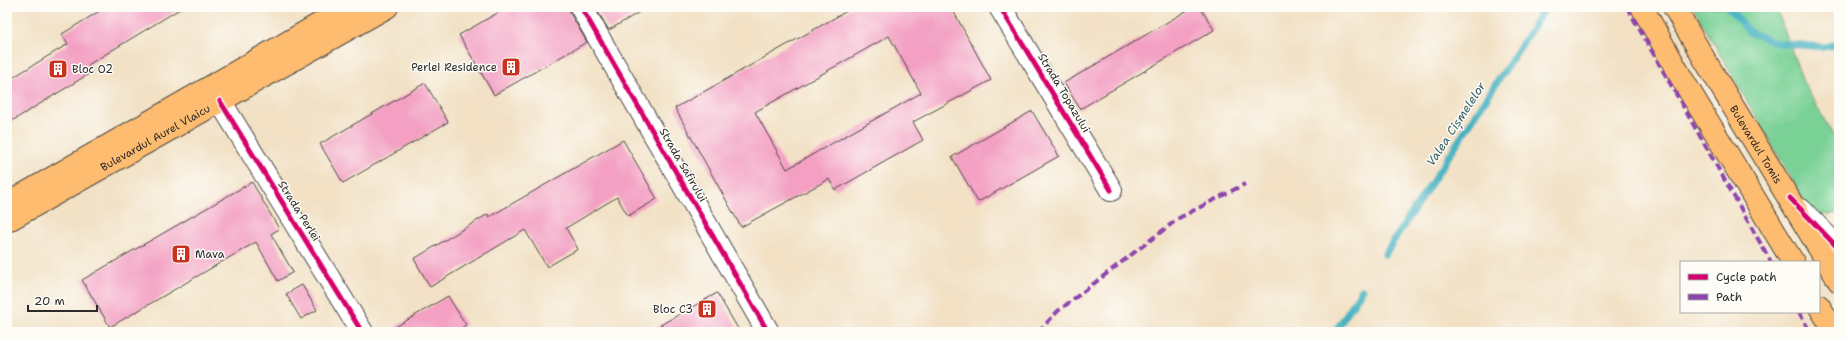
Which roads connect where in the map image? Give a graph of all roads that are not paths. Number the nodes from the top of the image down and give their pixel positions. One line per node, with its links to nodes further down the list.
1 (349, 7): 10 (main road, Bulevardul Aurel Vlaicu)
2 (388, 7): 7 (main road, Bulevardul Aurel Vlaicu)
3 (581, 7): 17 (street, Strada Safirului)
4 (1000, 7): 8 (street, Strada Topazului)
5 (1642, 7): 13 (main road)
6 (1674, 7): 9 (main road, Bulevardul Tomis)
7 (220, 101): 11 (main road, Bulevardul Aurel Vlaicu); 16 (street, Strada Perlei)
8 (1111, 190)
9 (1790, 198): 12 (street); 14 (main road, Bulevardul Tomis)
10 (7, 204)
11 (7, 221)
12 (1839, 249)
13 (1792, 261)
14 (1839, 281)
15 (1820, 308): 18 (main road)
16 (362, 332)
17 (768, 332)
18 (1835, 332)

